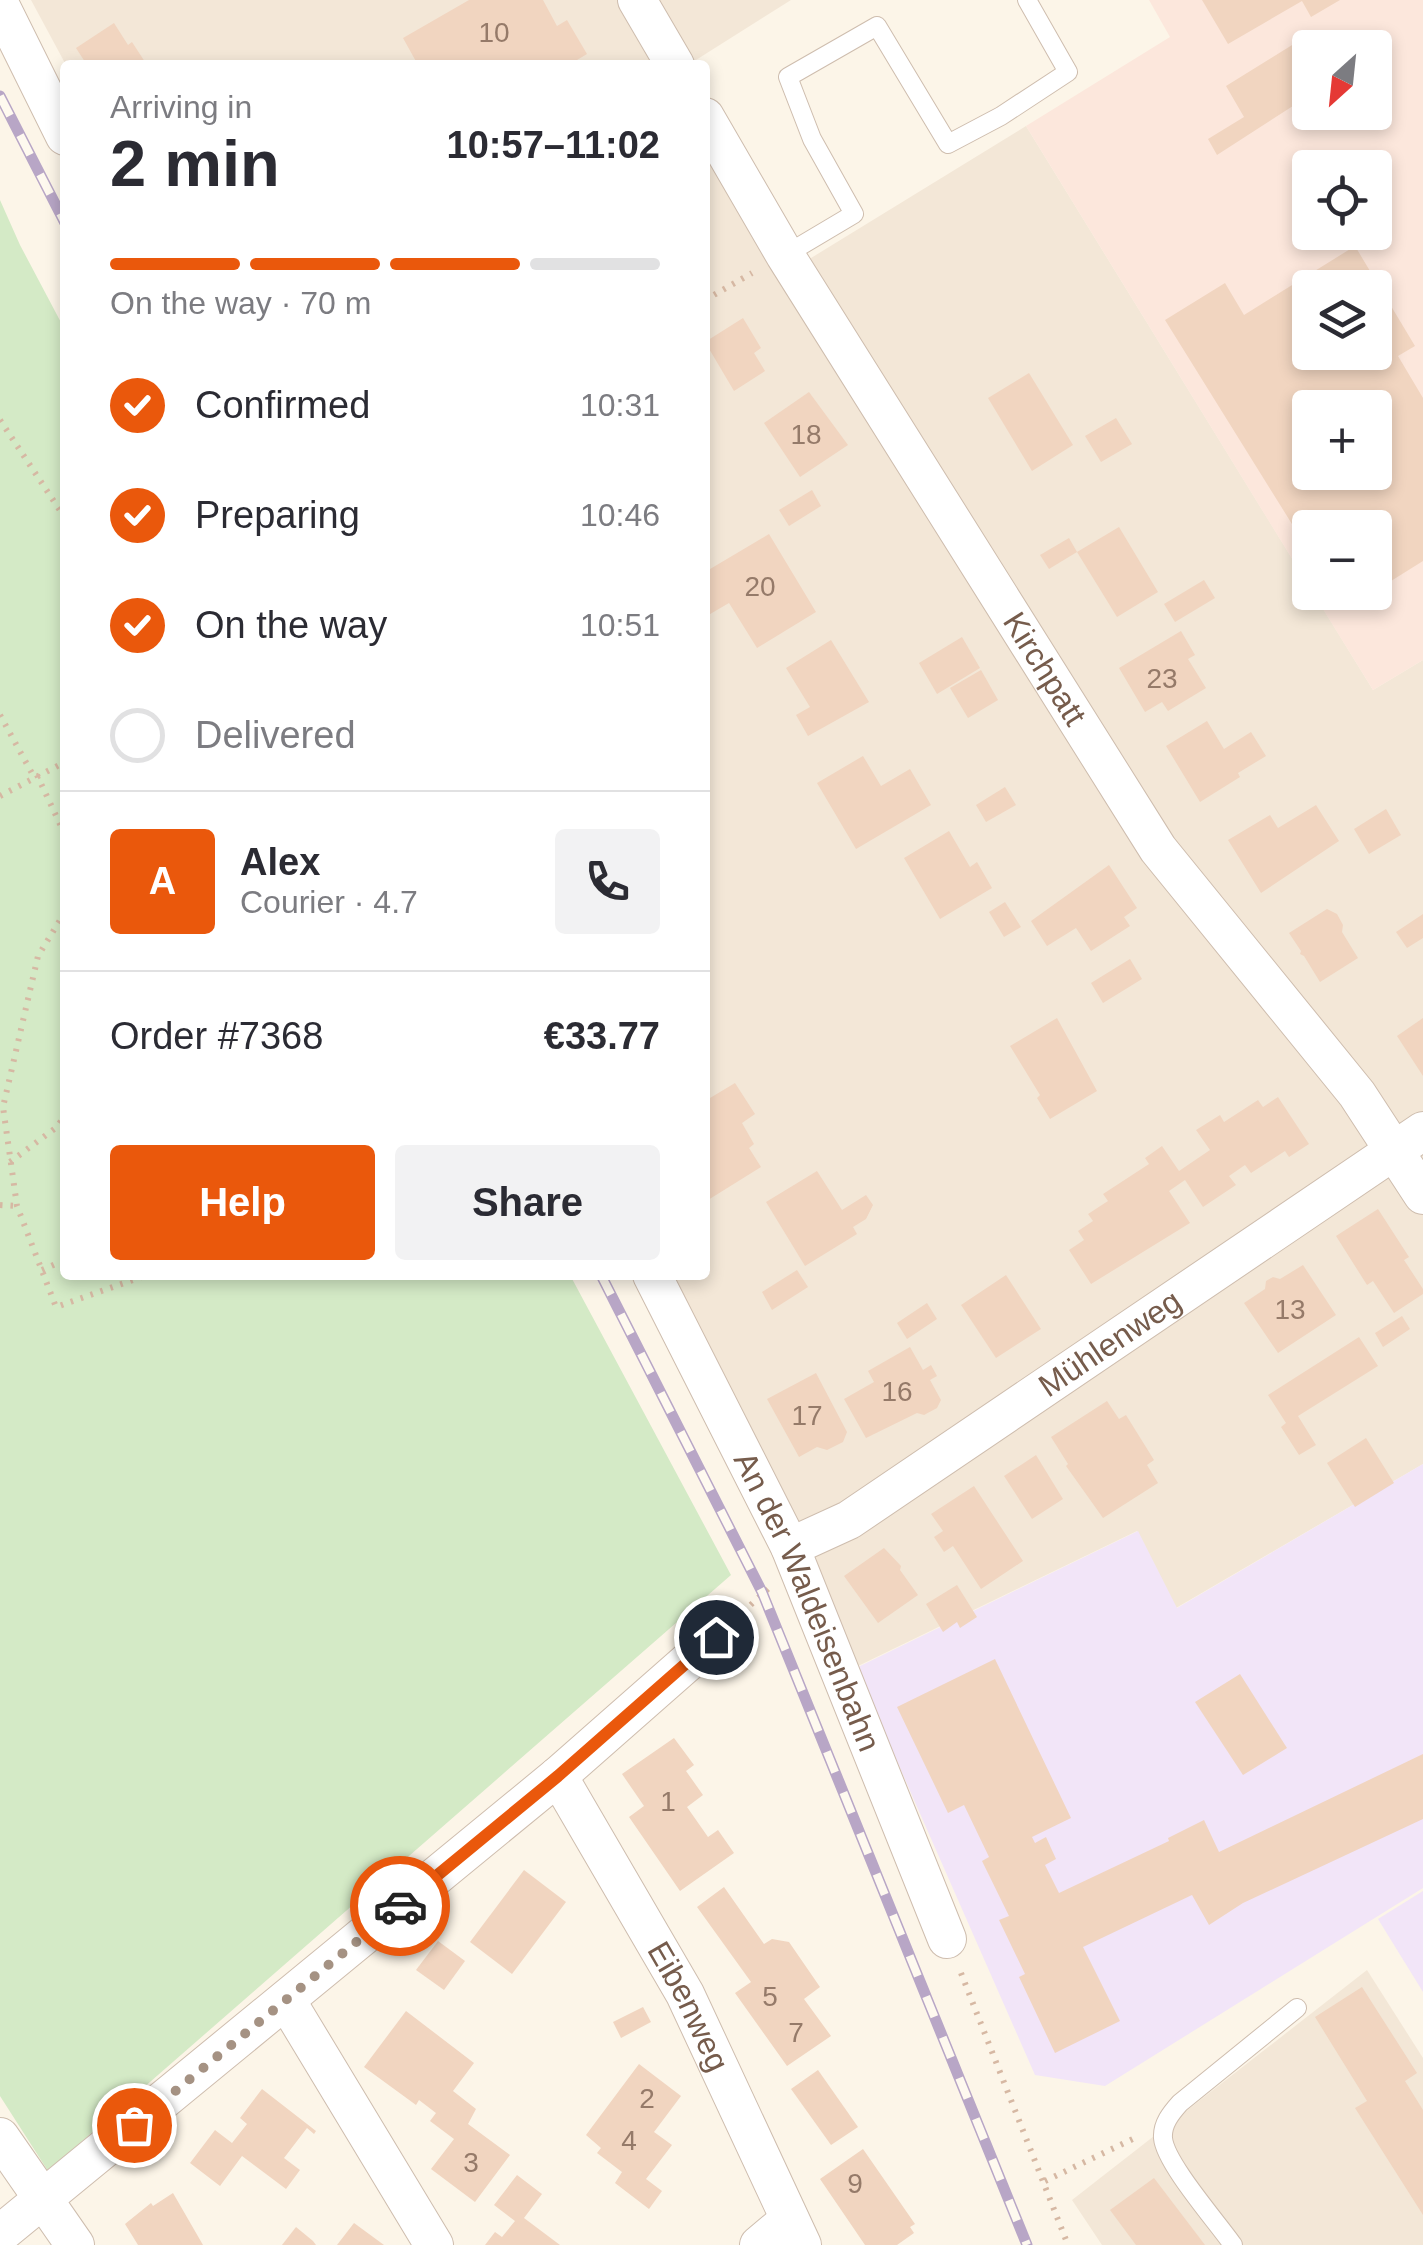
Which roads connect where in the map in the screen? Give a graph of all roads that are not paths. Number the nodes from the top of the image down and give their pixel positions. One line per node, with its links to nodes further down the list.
1 (637, 0): 4 (street)
2 (1027, 0): 7 (lane)
3 (0, 5): 5 (street)
4 (671, 60)
5 (60, 126)
6 (710, 126): 7 (street, Kirchpatt)
7 (785, 255): 8 (street, Kirchpatt)
8 (1409, 1140): 9 (street, Kirchpatt); 11 (street, Mühlenweg)
9 (1423, 1195)
10 (655, 1280): 11 (street, An der Waldeisenbahn)
11 (794, 1557): 14 (street, An der Waldeisenbahn)
12 (716, 1637): 13 (street)
13 (558, 1776): 15 (street); 19 (street, Eibenweg)
14 (947, 1939)
15 (286, 2000): 18 (street); 22 (street)
16 (1297, 2008): 24 (lane)
17 (0, 2137): 18 (street)
18 (43, 2200): 20 (street); 21 (street)
19 (795, 2233): 23 (street)
20 (0, 2234)
21 (75, 2245)
22 (434, 2245)
23 (760, 2245)
24 (1233, 2245)

